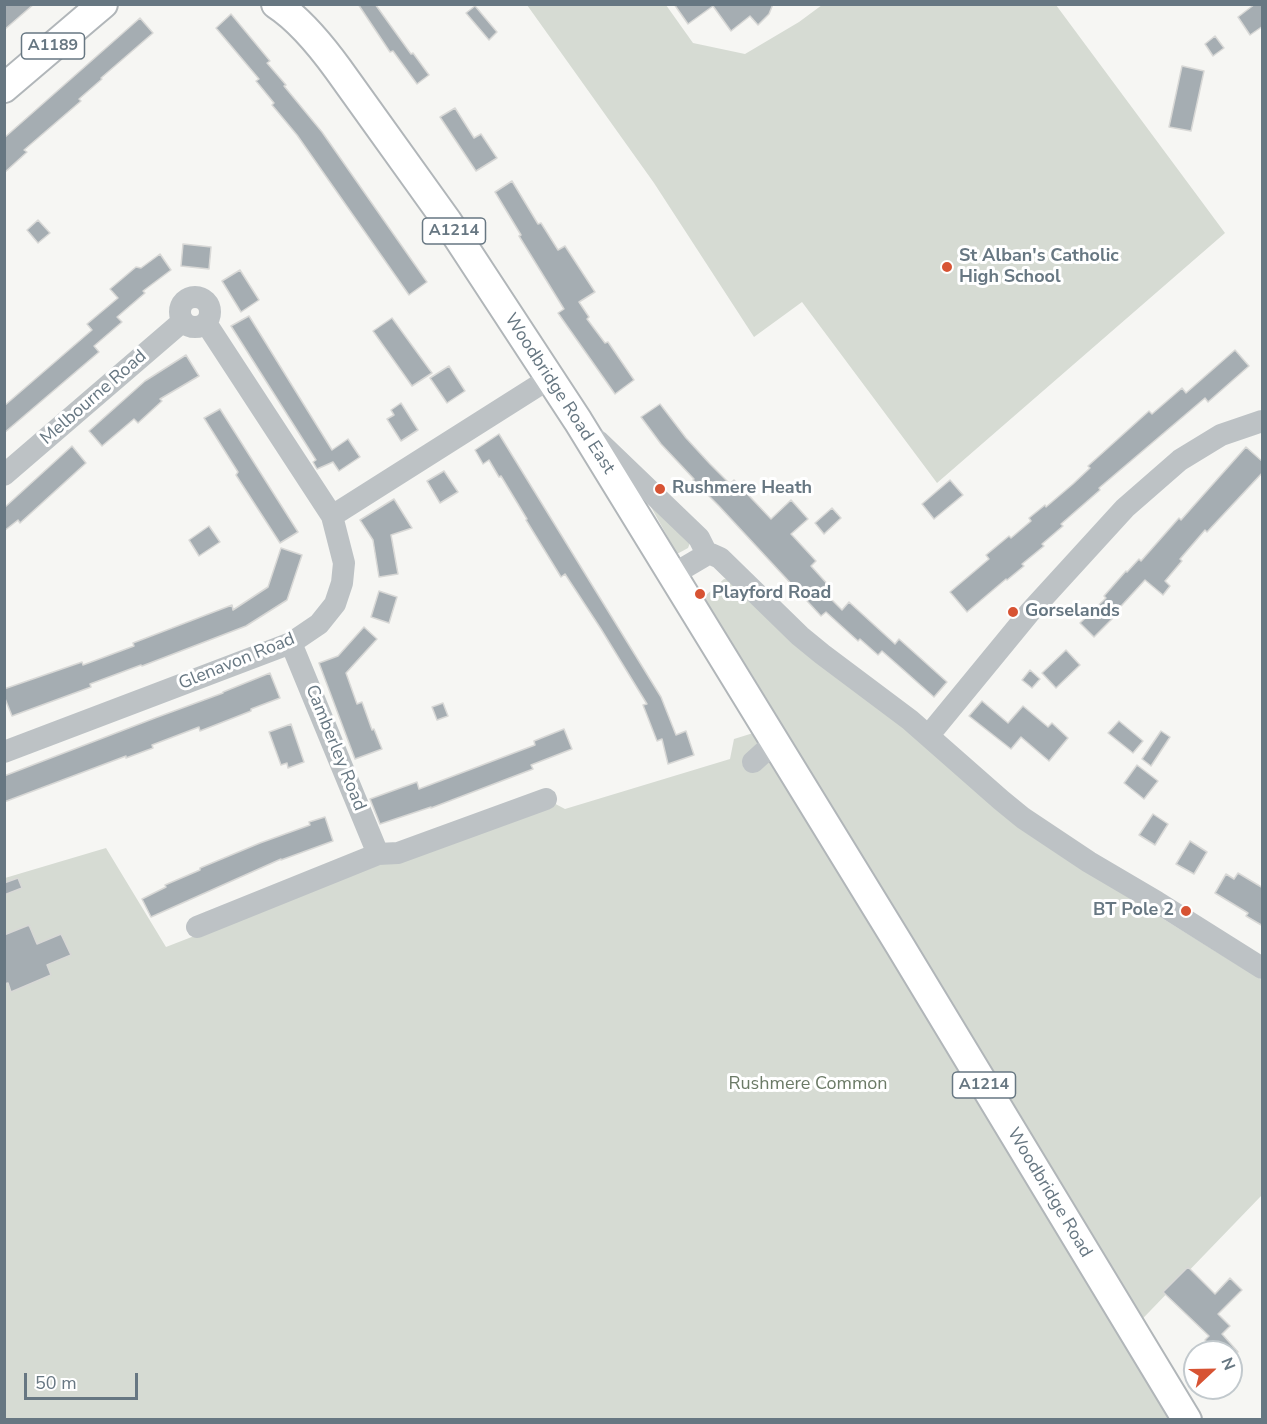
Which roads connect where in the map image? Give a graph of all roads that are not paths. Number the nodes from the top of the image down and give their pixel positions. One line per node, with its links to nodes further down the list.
1 (276, 4): 4 (main road, Woodbridge Road East)
2 (301, 4): 4 (main road, Woodbridge Road East)
3 (104, 5): 5 (main road, A1189)
4 (322, 47): 6 (main road, Woodbridge Road East / A1214)
5 (4, 88)
6 (550, 378): 7 (main road, Woodbridge Road East / A1214); 10 (street)
7 (578, 421): 11 (street); 12 (main road, Woodbridge Road East / A1214)
8 (1263, 421): 14 (street)
9 (4, 475): 10 (street, Melbourne Road)
10 (332, 516): 13 (street, Glenavon Road)
11 (706, 555): 12 (street); 14 (street)
12 (672, 575): 15 (main road, Woodbridge Road East / A1214)
13 (291, 643): 16 (street, Glenavon Road); 19 (street, Camberley Road)
14 (929, 735): 21 (street)
15 (778, 746): 17 (street); 22 (main road, Woodbridge Road / A1214)
16 (4, 752)
17 (753, 762)
18 (546, 799): 19 (street)
19 (378, 854): 20 (street)
20 (197, 927)
21 (1263, 968)
22 (1186, 1419)

